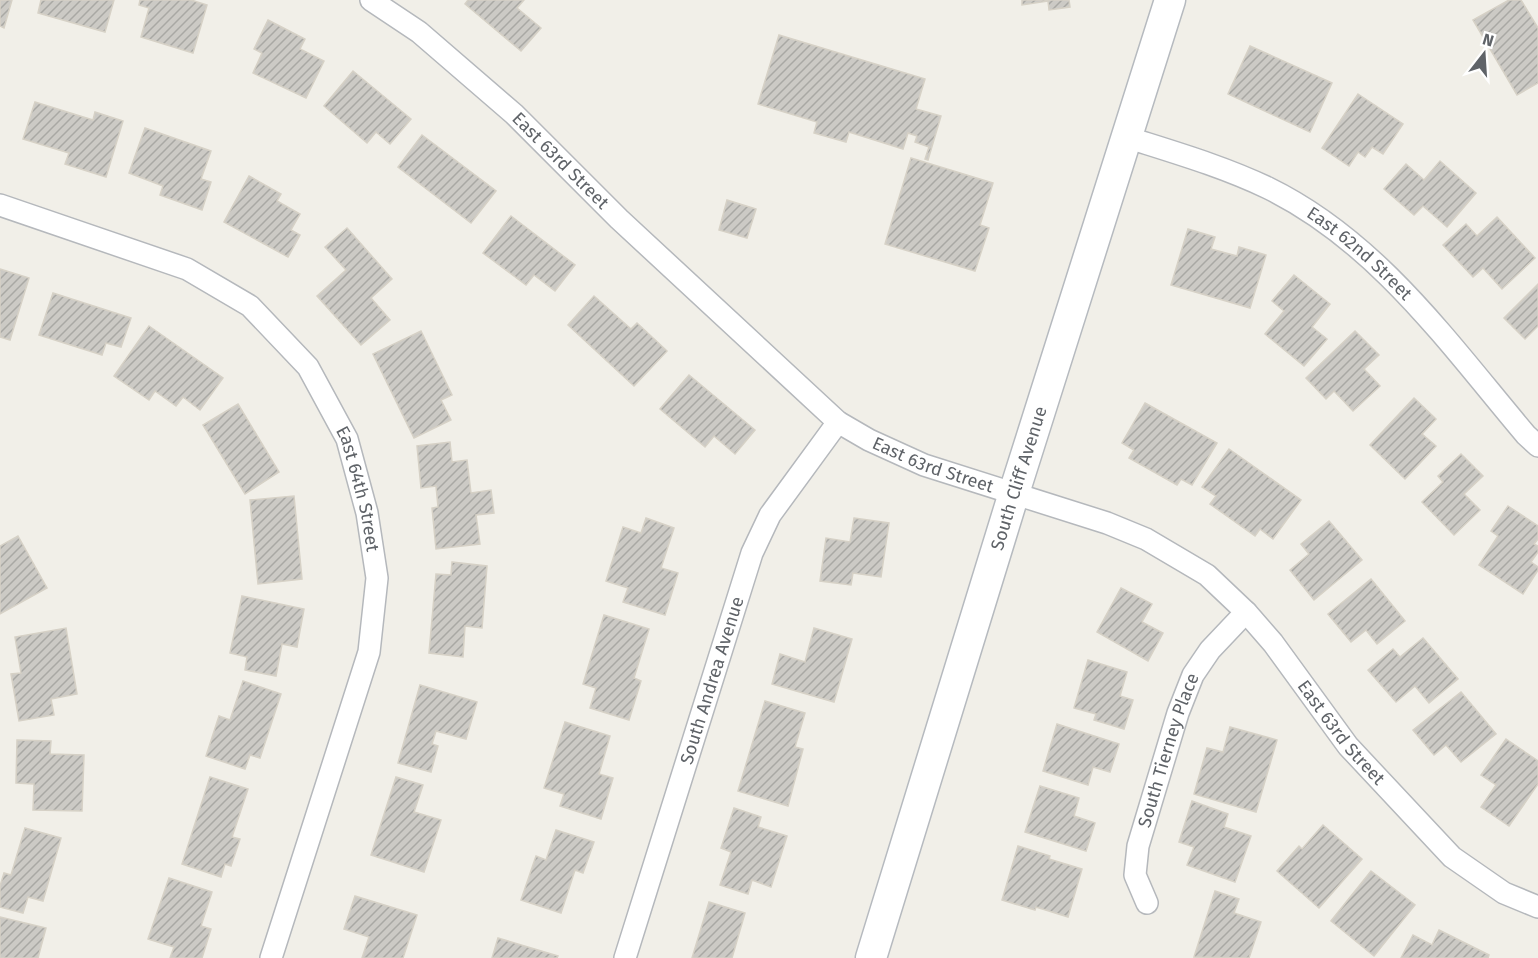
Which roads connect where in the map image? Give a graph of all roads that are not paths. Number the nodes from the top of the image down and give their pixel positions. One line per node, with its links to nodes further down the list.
1 (371, 0): 5 (street, East 63rd Street)
2 (1170, 0): 3 (main road, South Cliff Avenue)
3 (1126, 137): 6 (street, East 62nd Street); 7 (main road, South Cliff Avenue)
4 (0, 206): 11 (street, East 64th Street)
5 (838, 422): 7 (street, East 63rd Street); 12 (street, South Andrea Avenue)
6 (1538, 446)
7 (1014, 493): 8 (street, East 63rd Street); 13 (main road, South Cliff Avenue)
8 (1246, 612): 9 (street, South Tierney Place); 10 (street, East 63rd Street)
9 (1147, 903)
10 (1538, 907)
11 (270, 958)
12 (625, 958)
13 (871, 958)

